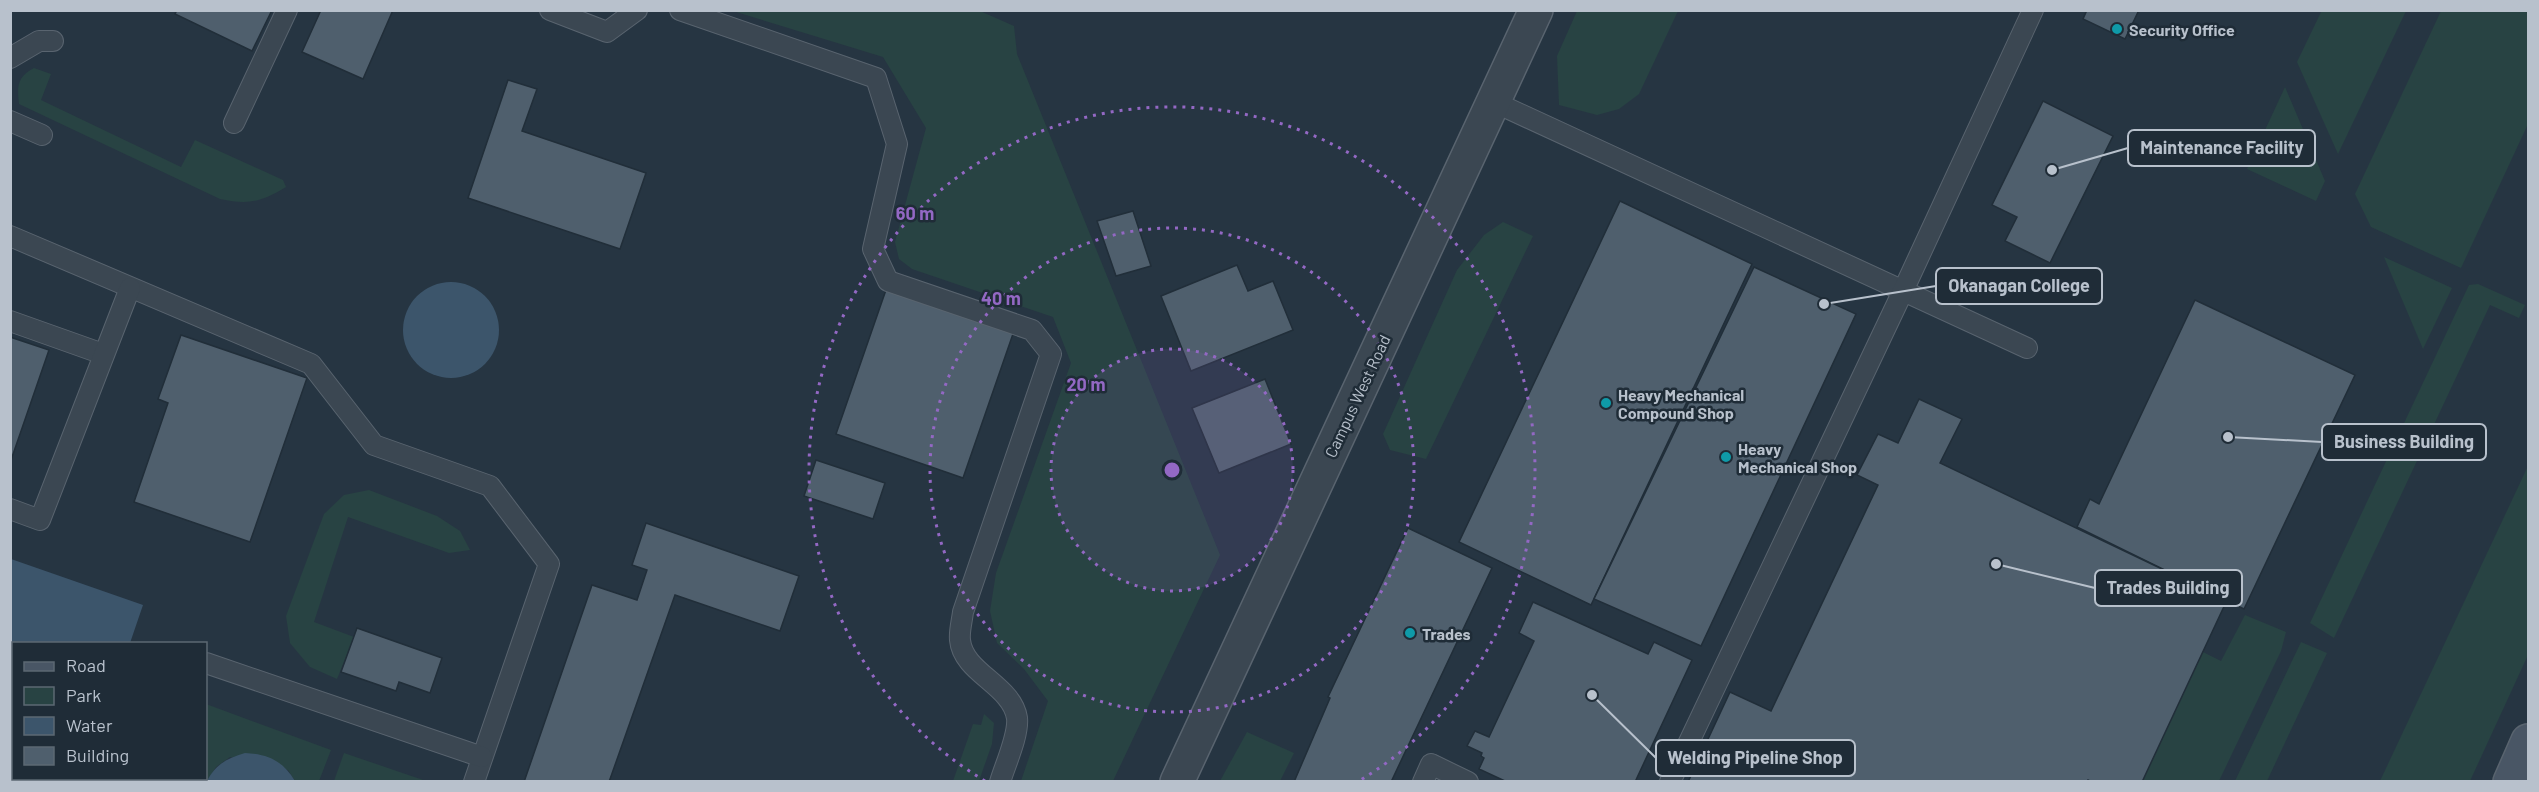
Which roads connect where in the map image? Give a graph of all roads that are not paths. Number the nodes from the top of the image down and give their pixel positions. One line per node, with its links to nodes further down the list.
1 (287, 10): 11 (lane)
2 (550, 10): 3 (lane)
3 (637, 10)
4 (680, 10): 24 (lane)
5 (1536, 10): 9 (street, Campus West Road)
6 (2033, 10): 15 (lane)
7 (53, 41): 8 (lane)
8 (10, 58)
9 (1494, 102): 15 (lane); 25 (street, Campus West Road)
10 (10, 121): 12 (lane)
11 (234, 123)
12 (42, 135)
13 (10, 236): 14 (lane)
14 (130, 288): 18 (lane); 22 (lane)
15 (1903, 291): 17 (lane); 28 (lane)
16 (10, 321): 18 (lane)
17 (2026, 348)
18 (104, 354): 19 (lane)
19 (10, 509)
20 (207, 663): 22 (lane)
21 (2529, 741): 29 (main road)
22 (482, 757): 23 (lane)
23 (474, 782)
24 (1000, 782)
25 (1177, 782)
26 (1423, 782): 27 (lane)
27 (1468, 782)
28 (1670, 782)
29 (2510, 782)

